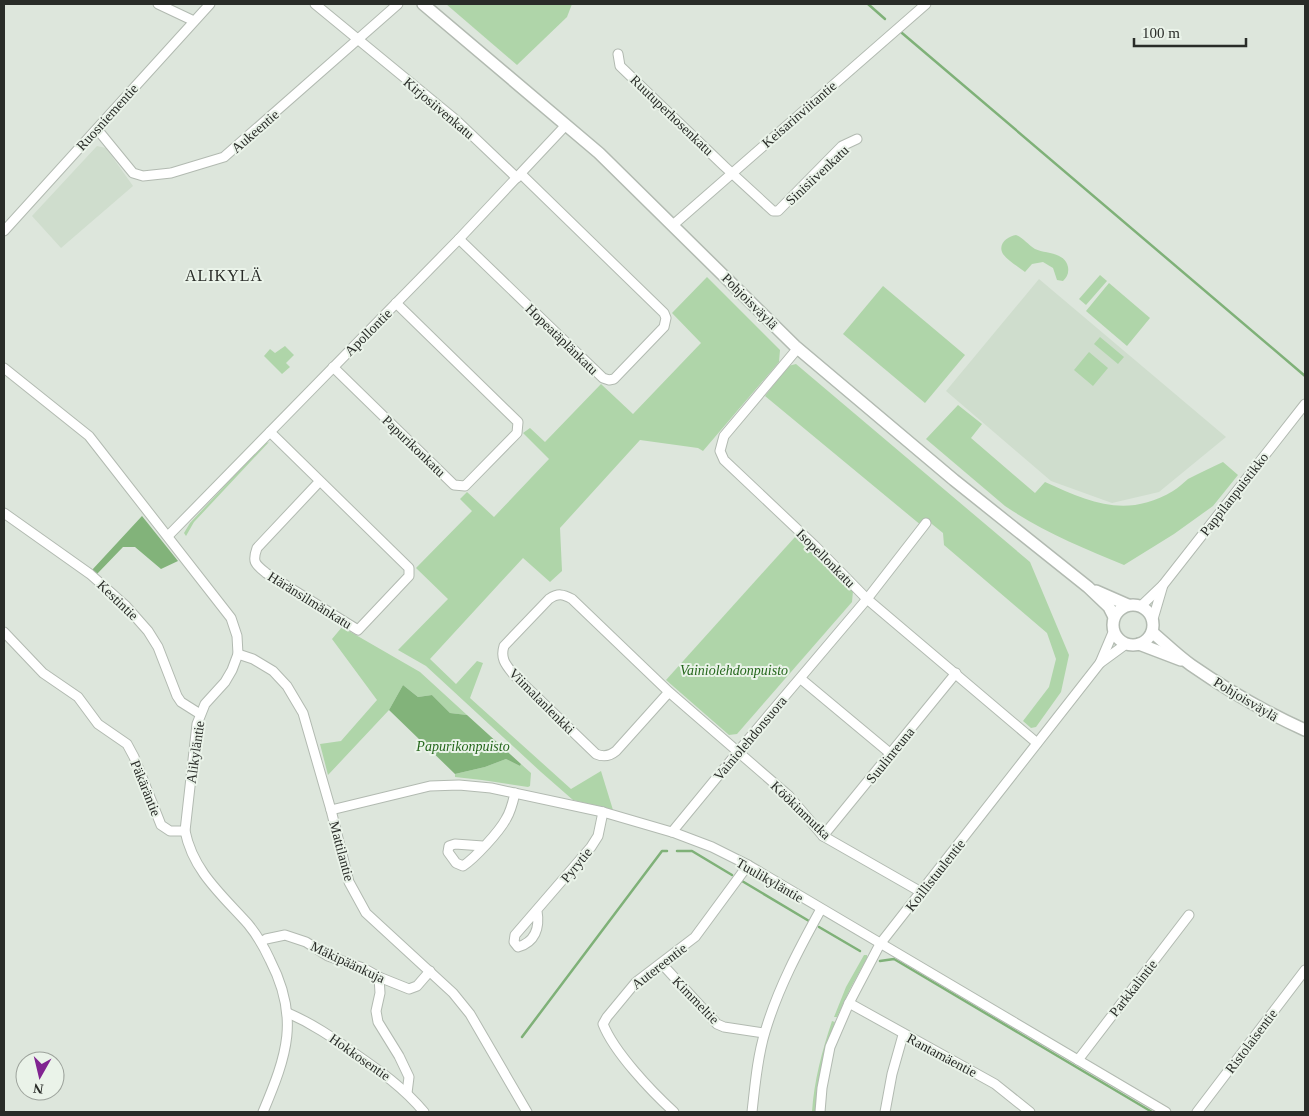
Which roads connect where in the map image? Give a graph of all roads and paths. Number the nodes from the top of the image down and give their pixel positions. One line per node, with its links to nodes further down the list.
1 (158, 4): 7 (street)
2 (210, 4): 7 (street, Ruosniementie)
3 (315, 4): 8 (street, Kirjosiivenkatu)
4 (398, 4): 8 (street, Aukeentie)
5 (423, 4): 10 (main road, Pohjoisväylä)
6 (926, 4): 13 (street, Keisarinviitantie)
7 (194, 21): 11 (street, Ruosniementie)
8 (358, 40): 11 (street, Aukeentie); 14 (street, Kirjosiivenkatu)
9 (618, 54): 13 (street, Ruutuperhosenkatu)
10 (566, 125): 14 (street, Apollontie); 15 (main road, Pohjoisväylä)
11 (97, 129): 16 (street, Ruosniementie)
12 (858, 139): 13 (street, Sinisiivenkatu)
13 (732, 173): 15 (street, Keisarinviitantie)
14 (519, 176): 17 (street, Apollontie); 17 (street, Hopeatäplänkatu)
15 (673, 225): 19 (main road, Pohjoisväylä)
16 (4, 231)
17 (459, 239): 18 (street, Apollontie)
18 (396, 303): 21 (street, Apollontie); 21 (street, Papurikonkatu)
19 (798, 348): 29 (main road, Pohjoisväylä); 30 (street, Isopellonkatu)
20 (4, 368): 27 (street)
21 (333, 368): 23 (street, Apollontie)
22 (1305, 404): 28 (street, Pappilanpuistikko)
23 (270, 432): 24 (street, Häränsilmänkatu); 27 (street, Apollontie)
24 (319, 482): 24 (street, Häränsilmänkatu)
25 (4, 513): 46 (street, Kestintie)
26 (926, 524): 30 (street, Vainiolehdonsuora)
27 (168, 536): 40 (street)
28 (1163, 585): 32 (street, Pappilanpuistikko); 34 (street, Pappilanpuistikko)
29 (1088, 587): 31 (main road, Pohjoisväylä); 33 (main road, Pohjoisväylä)
30 (867, 599): 43 (street, Isopellonkatu); 44 (street, Vainiolehdonsuora)
31 (1128, 605): 32 (main road); 33 (main road)
32 (1141, 606): 34 (main road)
33 (1114, 617): 35 (main road)
34 (1153, 619): 37 (main road)
35 (1114, 630): 38 (main road); 41 (street, Koillistuulentie)
36 (4, 632): 54 (street, Päkäräntie)
37 (1152, 632): 39 (main road); 42 (main road, Pohjoisväylä)
38 (1126, 644): 39 (main road); 41 (street, Koillistuulentie)
39 (1139, 644): 42 (main road, Pohjoisväylä)
40 (238, 654): 46 (street, Alikyläntie); 52 (street, Mattilantie)
41 (1100, 663): 48 (street, Koillistuulentie)
42 (1190, 664): 47 (main road, Pohjoisväylä)
43 (956, 674): 48 (street, Isopellonkatu); 50 (street, Suulinreuna)
44 (801, 679): 49 (street, Vainiolehdonsuora); 50 (street)
45 (669, 692): 45 (street, Viimalanlenkki); 49 (street, Viimalanlenkki)
46 (200, 714): 54 (street, Alikyläntie)
47 (1305, 730)
48 (1038, 742): 59 (street, Koillistuulentie)
49 (737, 752): 55 (street, Vainiolehdonsuora); 56 (street, Köökinmutka)
50 (891, 754): 56 (street, Suulinreuna)
51 (515, 793): 52 (street, Tuulikyläntie); 53 (street, Tuulikyläntie); 57 (street)
52 (331, 810): 67 (street, Mattilantie)
53 (603, 812): 55 (street, Tuulikyläntie); 61 (street, Pyrytie)
54 (185, 831): 63 (street, Alikyläntie)
55 (672, 832): 58 (street, Tuulikyläntie)
56 (824, 836): 59 (street, Köökinmutka)
57 (483, 846)
58 (748, 865): 60 (street, Tuulikyläntie); 65 (street, Autereentie)
59 (921, 892): 64 (street, Koillistuulentie)
60 (822, 910): 64 (street, Tuulikyläntie); 71 (street)
61 (537, 911)
62 (1189, 915): 73 (street, Parkkalintie)
63 (261, 942): 68 (street, Mäkipäänkuja); 70 (street, Alikyläntie)
64 (880, 944): 69 (street, Koillistuulentie); 73 (street, Tuulikyläntie)
65 (662, 964): 71 (street, Kimmeltie); 78 (street, Autereentie)
66 (1305, 970): 84 (street, Ristolaisentie)
67 (430, 971): 68 (street, Mäkipäänkuja); 77 (street, Mattilantie)
68 (379, 977): 74 (street)
69 (849, 1003): 72 (street, Rantamäentie); 80 (street, Koillistuulentie)
70 (288, 1013): 74 (street, Hokkosentie); 75 (street, Alikyläntie)
71 (764, 1033): 79 (street)
72 (903, 1035): 81 (street); 82 (street, Rantamäentie)
73 (1078, 1060): 83 (street, Tuulikyläntie)
74 (408, 1092): 76 (street, Hokkosentie)
75 (263, 1112)
76 (424, 1112)
77 (527, 1112)
78 (674, 1112)
79 (752, 1112)
80 (820, 1112)
81 (885, 1112)
82 (1030, 1112)
83 (1166, 1112)
84 (1197, 1112)

